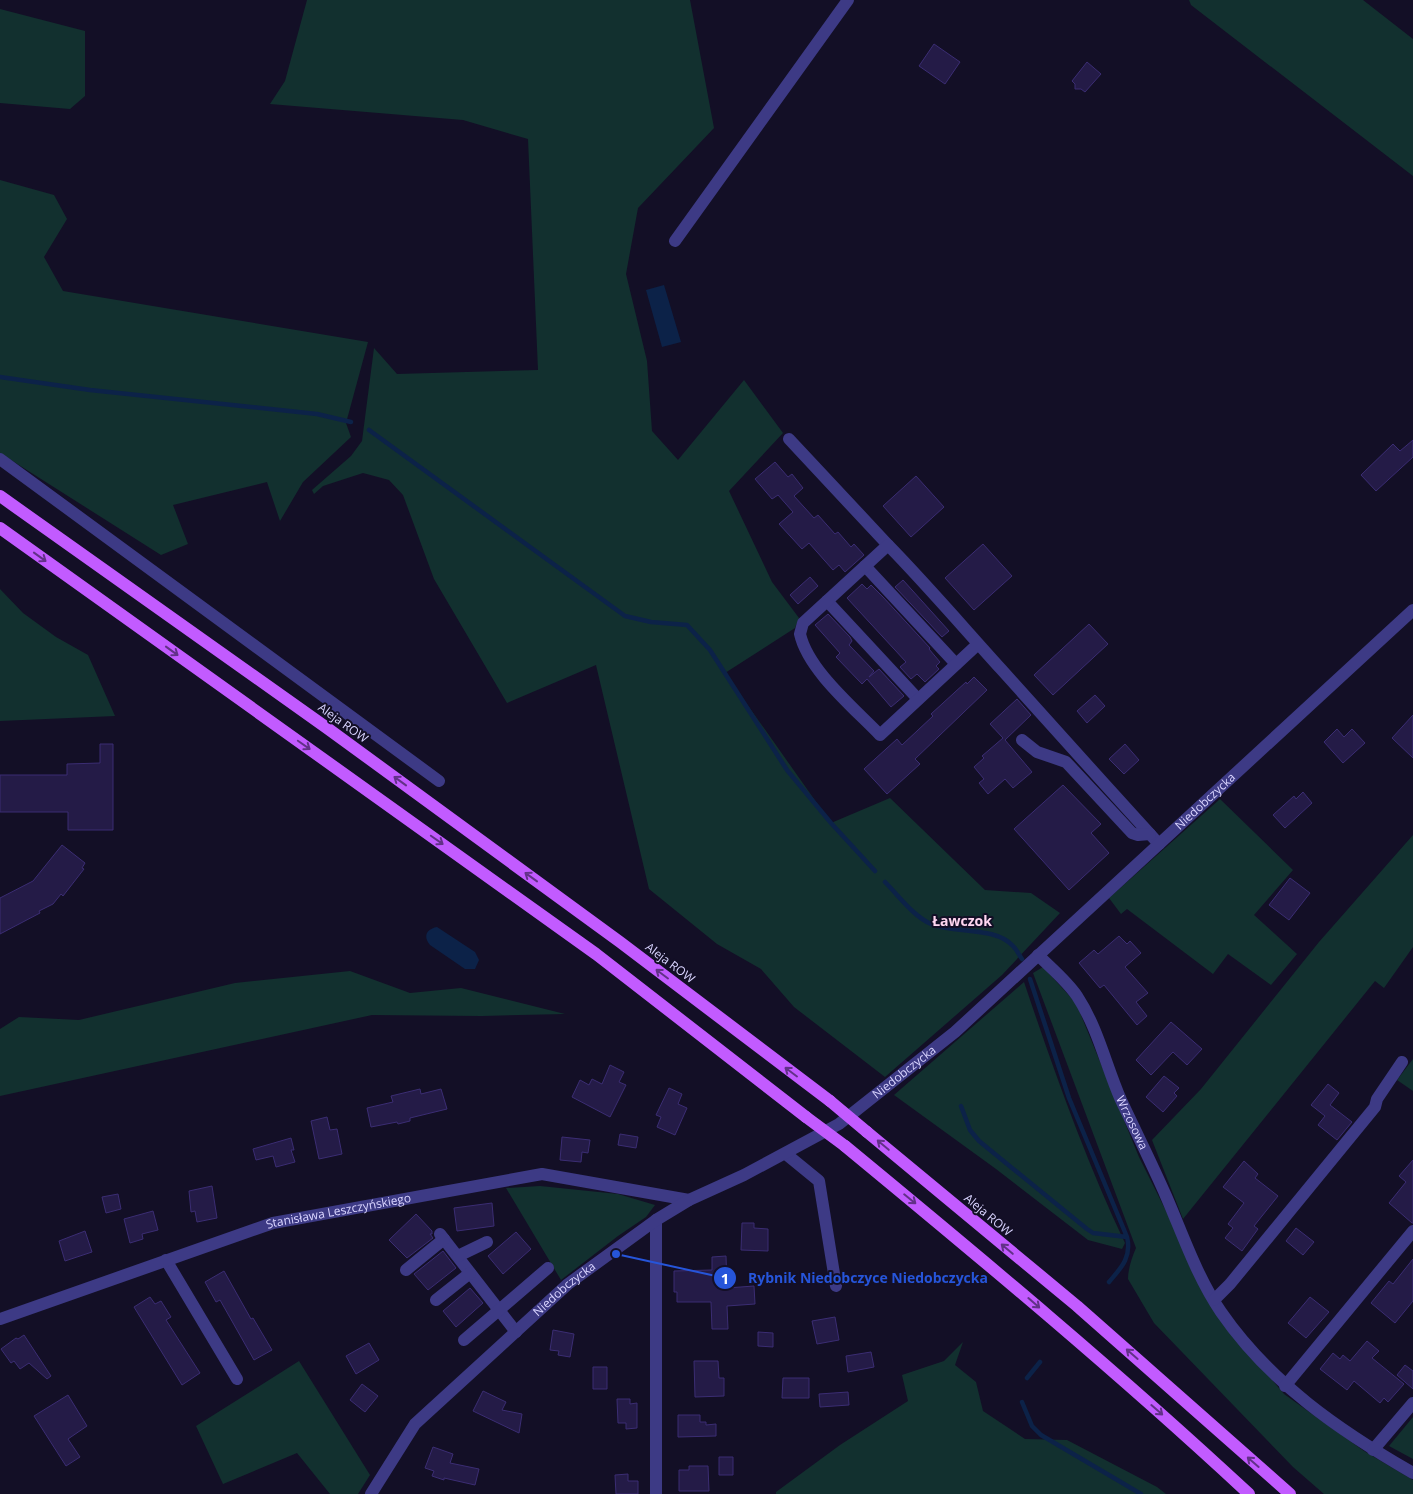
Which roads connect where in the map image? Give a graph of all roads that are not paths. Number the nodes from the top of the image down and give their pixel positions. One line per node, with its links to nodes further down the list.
1 (848, 0): 2 (street)
2 (675, 240)
3 (788, 439): 7 (street)
4 (0, 459): 15 (street)
5 (0, 496): 45 (main road, Aleja ROW, one-way to 5, bridge)
6 (0, 528): 44 (main road, one-way to 44, bridge)
7 (888, 545): 8 (street); 11 (street)
8 (865, 566): 9 (street); 12 (street)
9 (827, 601): 13 (street); 13 (street)
10 (1413, 610): 17 (street, Niedobczycka)
11 (978, 644): 12 (street); 16 (street)
12 (956, 664): 13 (street)
13 (918, 699)
14 (1022, 740): 16 (street)
15 (439, 781)
16 (1150, 834): 17 (street)
17 (1159, 844): 18 (street, Niedobczycka)
18 (1038, 955): 20 (street, Niedobczycka); 32 (street, Wrzosowa)
19 (1402, 1062): 32 (street)
20 (786, 1154): 21 (street, Niedobczycka); 30 (street)
21 (689, 1200): 22 (street, Niedobczycka); 26 (street, Stanisława Leszczyńskiego)
22 (656, 1220): 35 (street, Niedobczycka); 43 (street)
23 (1413, 1231): 38 (street)
24 (487, 1242): 25 (street)
25 (458, 1256): 28 (street); 29 (street)
26 (166, 1260): 34 (street, Stanisława Leszczyńskiego); 37 (street)
27 (548, 1268): 33 (street)
28 (406, 1270)
29 (470, 1273): 31 (street); 33 (street)
30 (836, 1286)
31 (436, 1300)
32 (1214, 1300): 38 (street, Wrzosowa)
33 (499, 1310): 35 (street); 36 (street)
34 (0, 1319)
35 (516, 1332): 42 (street, Niedobczycka)
36 (464, 1340)
37 (238, 1379)
38 (1285, 1386): 40 (street, Wrzosowa)
39 (1413, 1403): 40 (street)
40 (1373, 1450): 41 (street, Wrzosowa)
41 (1413, 1473)
42 (371, 1494)
43 (656, 1494)
44 (1249, 1494)
45 (1290, 1494)

